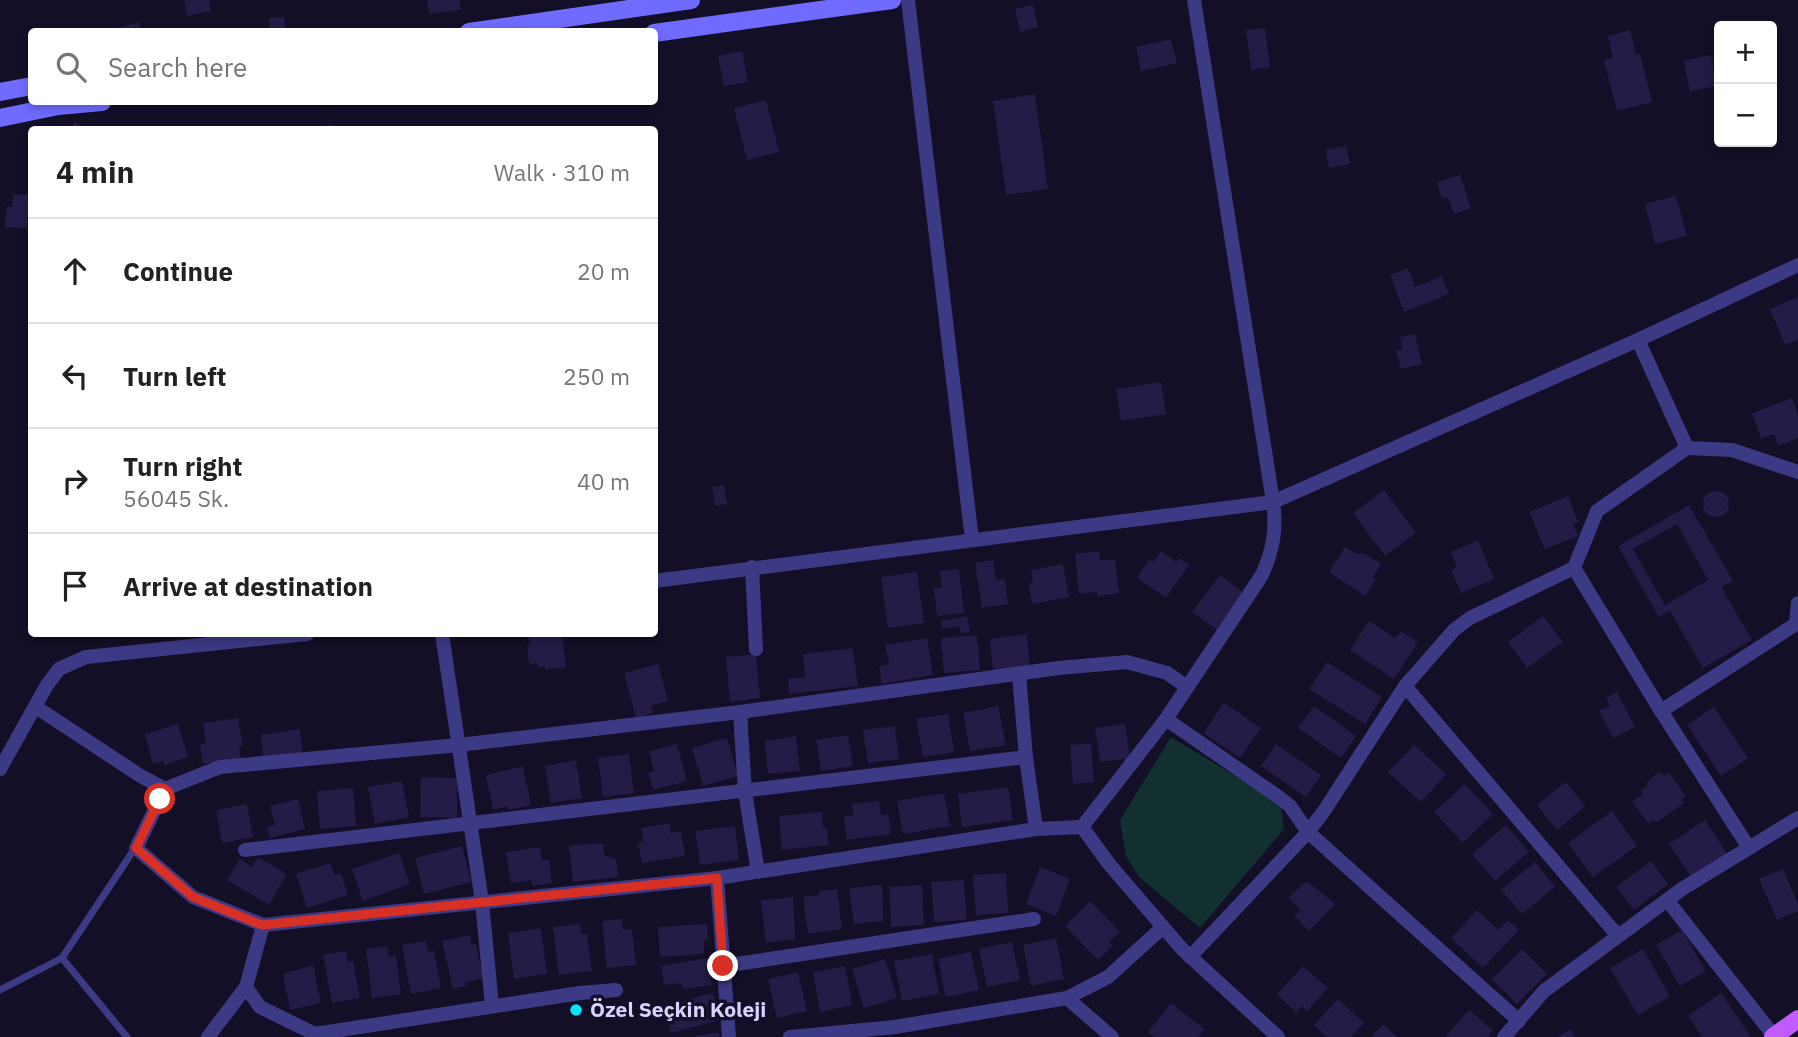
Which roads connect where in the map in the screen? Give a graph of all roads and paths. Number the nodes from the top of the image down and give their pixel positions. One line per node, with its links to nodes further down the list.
1 (691, 0): 5 (main road)
2 (892, 0): 6 (main road)
3 (908, 0): 16 (street)
4 (1194, 0): 15 (street)
5 (497, 28)
6 (658, 32)
7 (28, 87): 8 (main road)
8 (0, 92)
9 (69, 105): 10 (main road)
10 (0, 118)
11 (1798, 265): 12 (street)
12 (1638, 340): 13 (street); 15 (street)
13 (1687, 448): 14 (street); 18 (street)
14 (1798, 472)
15 (1273, 502): 16 (street); 26 (street)
16 (972, 540): 17 (street)
17 (752, 567): 19 (street); 23 (street)
18 (1574, 568): 25 (street); 28 (street)
19 (658, 580)
20 (1798, 603): 28 (street)
21 (278, 637): 27 (street)
22 (442, 637): 31 (street)
23 (757, 649)
24 (1019, 674): 26 (street); 29 (street); 32 (street)
25 (1405, 685): 40 (street); 51 (street)
26 (1187, 687): 30 (street)
27 (36, 707): 33 (street); 34 (street)
28 (1661, 711): 42 (street)
29 (740, 712): 31 (street); 35 (street)
30 (1166, 719): 38 (street); 40 (street)
31 (459, 745): 34 (street); 37 (street)
32 (1026, 757): 35 (street); 39 (street)
33 (0, 769)
34 (165, 789): 41 (street)
35 (745, 792): 37 (street); 44 (street)
36 (1798, 818): 42 (street)
37 (469, 824): 43 (street); 47 (street)
38 (1082, 827): 39 (street); 50 (street)
39 (1036, 829): 44 (street)
40 (1308, 832): 52 (street); 61 (street)
41 (136, 848): 49 (street); 53 (lane)
42 (1749, 848): 46 (street)
43 (245, 850)
44 (758, 872): 45 (street)
45 (717, 878): 47 (street); 54 (street)
46 (1667, 900): 51 (street); 70 (street)
47 (482, 902): 49 (street); 59 (street)
48 (1034, 919): 54 (street)
49 (262, 925): 55 (street)
50 (1163, 927): 52 (street); 58 (street)
51 (1618, 936): 61 (street)
52 (1190, 957): 68 (street)
53 (62, 958): 56 (lane); 63 (lane)
54 (723, 966): 65 (street)
55 (246, 987): 59 (street); 64 (street)
56 (0, 990)
57 (616, 990): 59 (street)
58 (1067, 998): 62 (street); 67 (street)
59 (492, 1006)
60 (1798, 1019): 70 (main road)
61 (1519, 1020): 69 (street)
62 (900, 1032): 66 (street)
63 (127, 1037)
64 (208, 1037)
65 (729, 1037)
66 (790, 1037)
67 (1112, 1037)
68 (1278, 1037)
69 (1504, 1037)
70 (1773, 1037)

